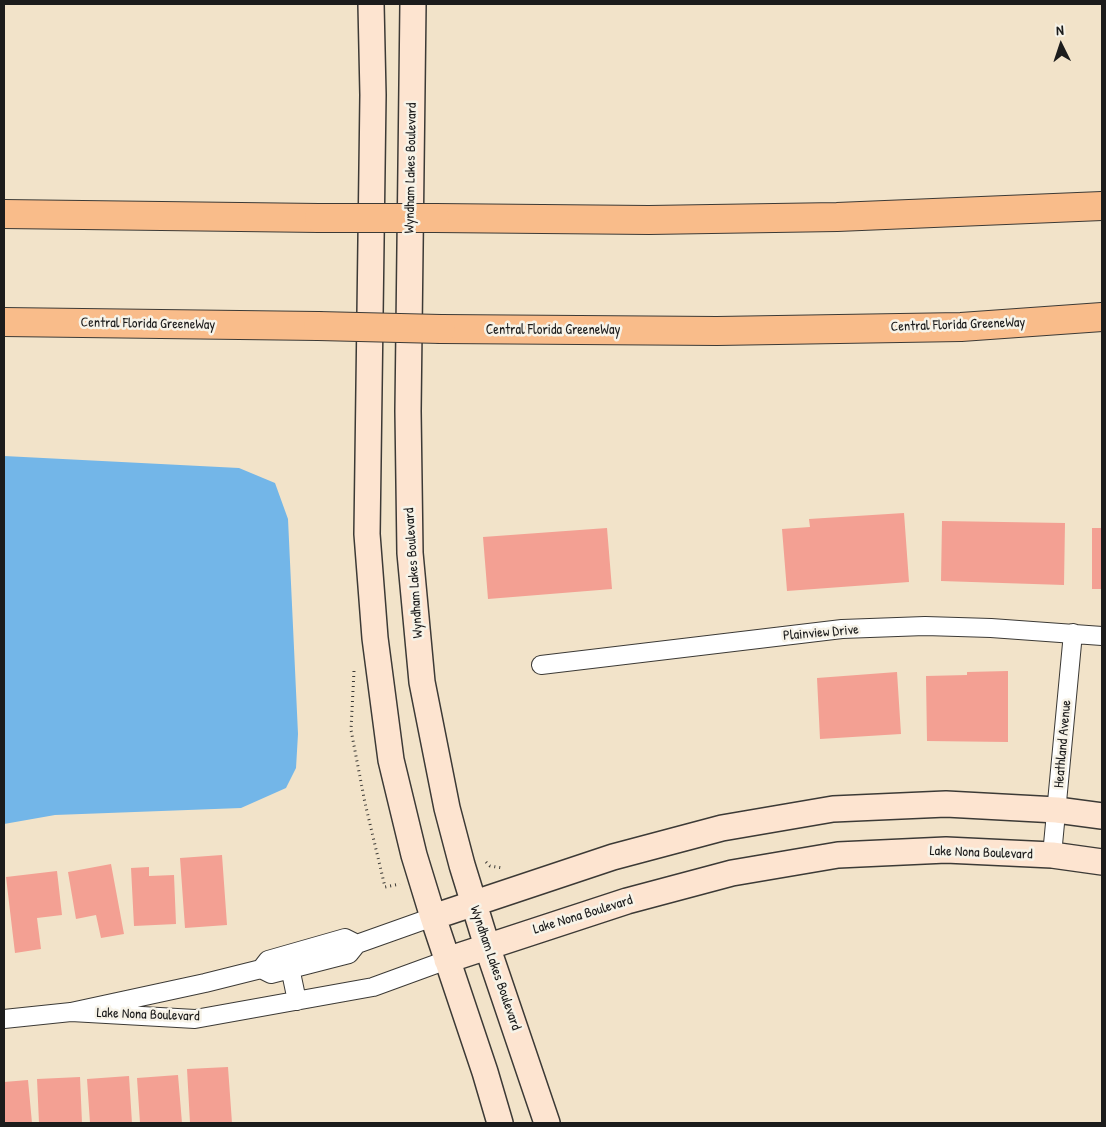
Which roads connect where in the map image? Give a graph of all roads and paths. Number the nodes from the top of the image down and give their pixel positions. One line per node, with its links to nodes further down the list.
1 (371, 4): 15 (street)
2 (413, 4): 14 (street, Wyndham Lakes Boulevard)
3 (1102, 206): 4 (highway, bridge)
4 (4, 214)
5 (1102, 317): 6 (highway, Central Florida GreeneWay, bridge)
6 (4, 322)
7 (1073, 634): 8 (street, Plainview Drive); 9 (street, Plainview Drive); 10 (street, Heathland Avenue)
8 (1102, 636)
9 (541, 665)
10 (1057, 810): 11 (street, Lake Nona Boulevard); 12 (street, Heathland Avenue); 14 (street, Lake Nona Boulevard)
11 (1102, 816)
12 (1052, 855): 13 (street, Lake Nona Boulevard); 16 (street, Lake Nona Boulevard)
13 (1102, 862)
14 (473, 903): 15 (street, Lake Nona Boulevard); 16 (street, Wyndham Lakes Boulevard)
15 (433, 916): 17 (street); 18 (street, Lake Nona Boulevard)
16 (487, 946): 17 (street, Lake Nona Boulevard); 23 (street, Wyndham Lakes Boulevard)
17 (447, 960): 19 (street, Lake Nona Boulevard); 22 (street)
18 (289, 962): 19 (street); 20 (street, Lake Nona Boulevard)
19 (298, 1001): 20 (street, Lake Nona Boulevard)
20 (71, 1012): 21 (street, Lake Nona Boulevard)
21 (4, 1019)
22 (500, 1123)
23 (547, 1123)

